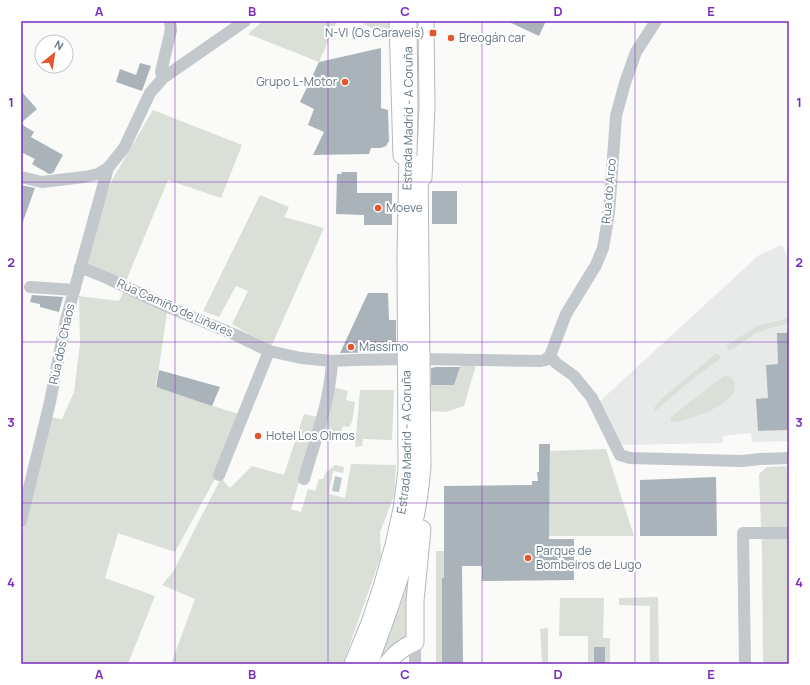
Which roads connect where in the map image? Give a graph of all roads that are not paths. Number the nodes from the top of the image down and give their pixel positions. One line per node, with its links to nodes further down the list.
1 (170, 21): 8 (street)
2 (245, 21): 8 (street)
3 (397, 21): 11 (main road)
4 (408, 21): 11 (highway, Estrada Madrid - A Coruña)
5 (417, 21): 11 (highway, Estrada Madrid - A Coruña)
6 (426, 21): 11 (main road)
7 (656, 21): 16 (street, Rúa do Arco)
8 (163, 78): 9 (street)
9 (108, 168): 10 (street); 12 (street, Rúa dos Chaos)
10 (21, 177)
11 (413, 258): 17 (highway, Estrada Madrid - A Coruña)
12 (80, 267): 14 (street, Rúa dos Chaos); 15 (street, Rúa Camiño de Liñares)
13 (30, 287): 14 (street)
14 (74, 290): 23 (street, Rúa dos Chaos)
15 (269, 351): 18 (street, Rúa Camiño de Liñares); 20 (street)
16 (550, 356): 17 (street); 19 (street)
17 (414, 359): 18 (street, Rúa Camiño de Liñares); 22 (highway, Estrada Madrid - A Coruña); 26 (highway, Estrada Madrid - A Coruña)
18 (332, 361): 21 (street)
19 (789, 458)
20 (219, 475)
21 (304, 479)
22 (421, 483): 25 (highway); 27 (highway, Estrada Madrid - A Coruña)
23 (21, 521)
24 (789, 533): 30 (street)
25 (415, 642): 28 (highway); 29 (street)
26 (353, 664)
27 (369, 664)
28 (387, 664)
29 (414, 664)
30 (745, 664)

